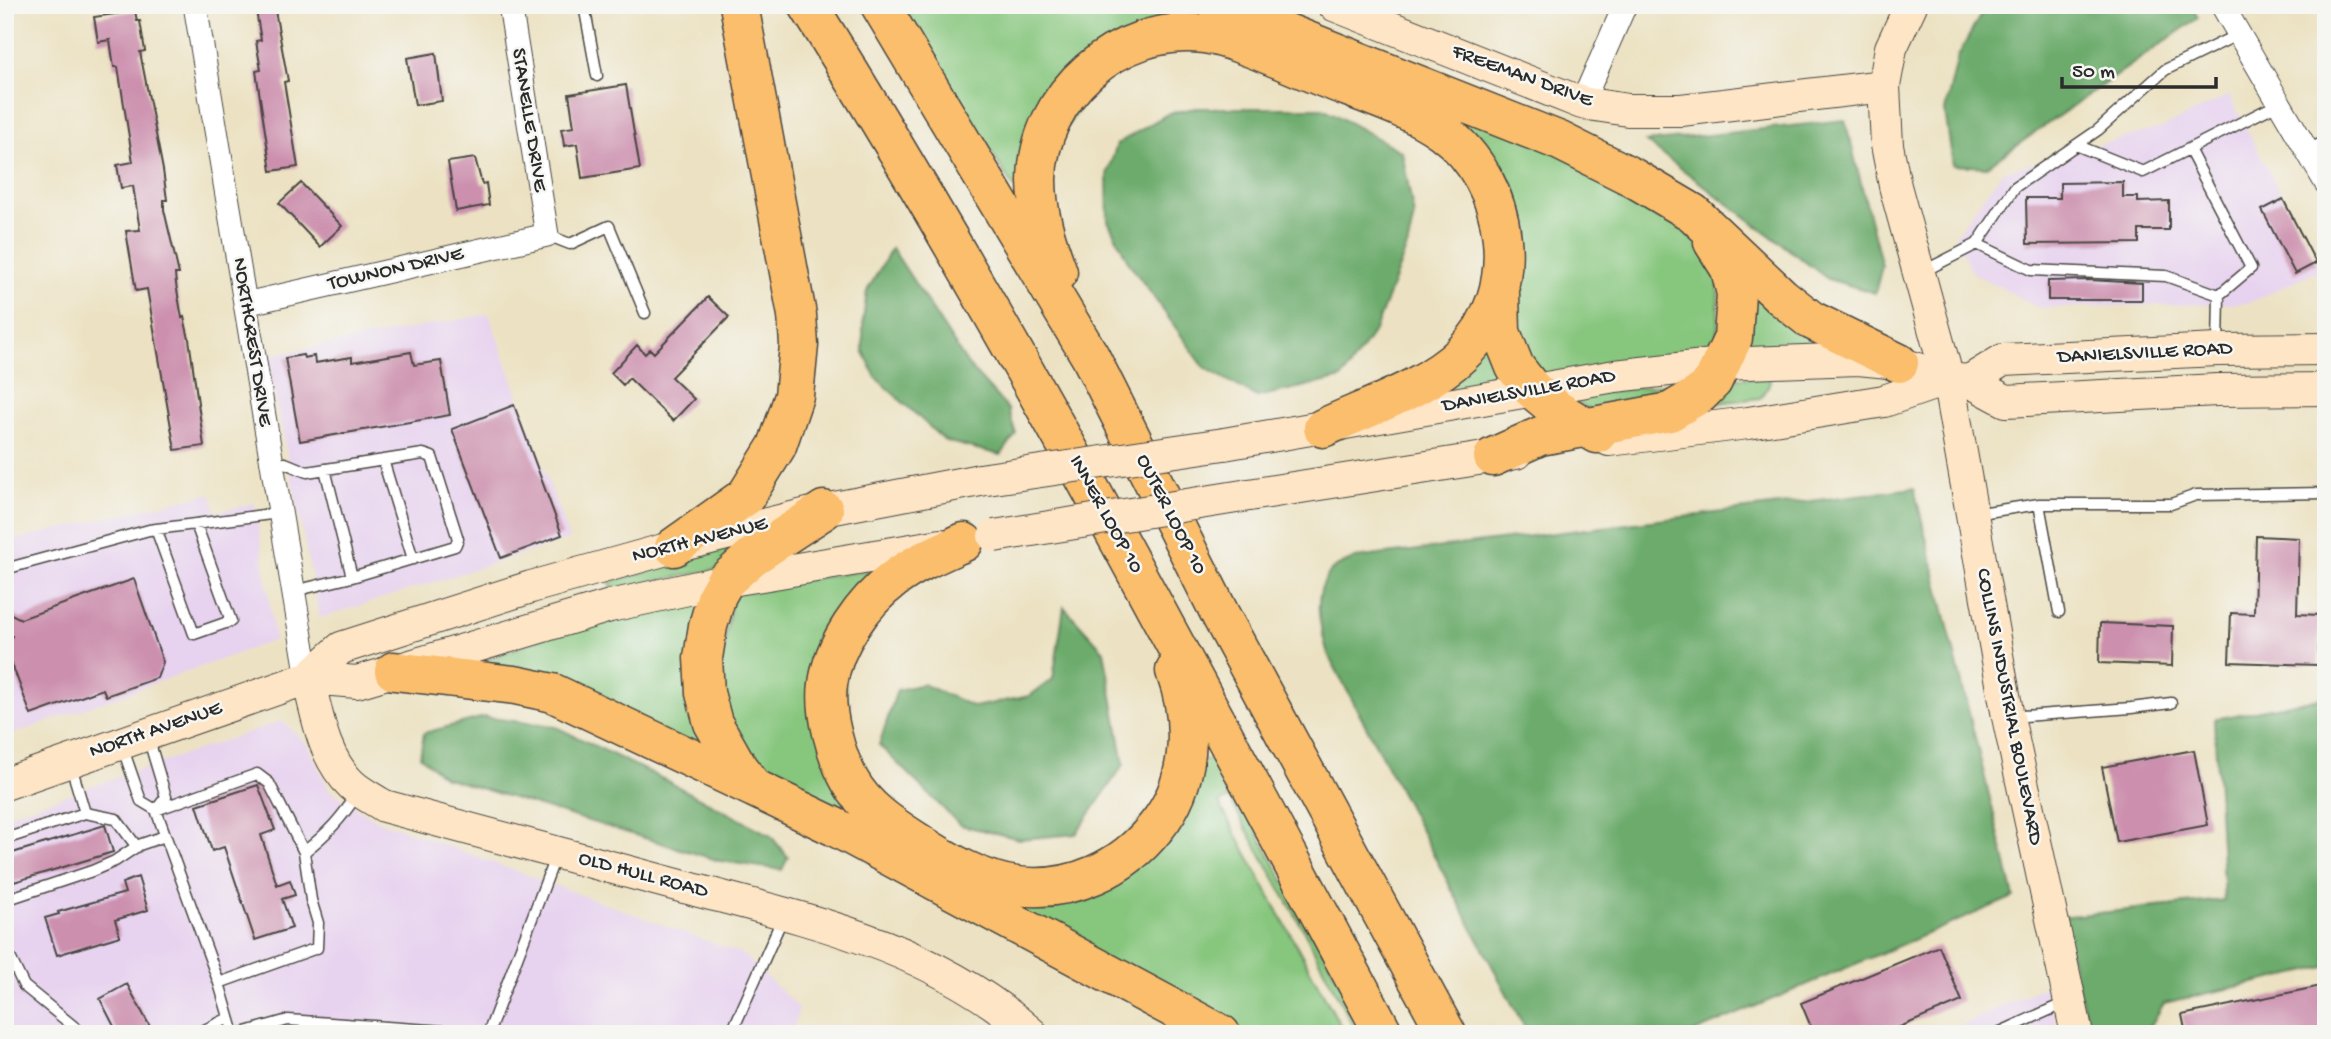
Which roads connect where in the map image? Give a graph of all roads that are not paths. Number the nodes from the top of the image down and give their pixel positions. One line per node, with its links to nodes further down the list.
1 (195, 5): 27 (street, NORTHCREST DRIVE)
2 (510, 5): 22 (street, STANELLE DRIVE)
3 (584, 5): 13 (lane)
4 (739, 5): 52 (highway)
5 (808, 5): 57 (highway, INNER LOOP 10)
6 (880, 5): 31 (highway, OUTER LOOP 10)
7 (1217, 5): 21 (highway)
8 (1334, 5): 15 (main road, FREEMAN DRIVE)
9 (1625, 5): 15 (street)
10 (1911, 5): 14 (main road)
11 (2222, 5): 12 (street)
12 (2239, 34): 16 (street); 17 (lane)
13 (597, 76)
14 (1884, 86): 15 (main road, FREEMAN DRIVE); 24 (main road)
15 (1582, 103)
16 (2280, 103): 18 (street); 19 (lane)
17 (2076, 145): 19 (lane); 23 (lane)
18 (2317, 146): 20 (street)
19 (2189, 149): 26 (lane)
20 (2326, 183)
21 (1693, 213): 32 (highway); 33 (highway)
22 (547, 235): 27 (street, TOWNON DRIVE); 28 (lane)
23 (1977, 244): 24 (lane); 26 (lane)
24 (1920, 274): 34 (main road)
25 (1500, 283): 31 (highway); 36 (highway); 37 (highway)
26 (2218, 295): 29 (lane)
27 (245, 304): 42 (street, NORTHCREST DRIVE)
28 (645, 313)
29 (2218, 349): 30 (main road, DANIELSVILLE ROAD); 34 (main road, DANIELSVILLE ROAD)
30 (2326, 349)
31 (1090, 356): 92 (highway, OUTER LOOP 10)
32 (1899, 363): 33 (main road, DANIELSVILLE ROAD); 34 (main road, DANIELSVILLE ROAD)
33 (1722, 365): 36 (main road, DANIELSVILLE ROAD); 38 (highway)
34 (1959, 380): 35 (main road, DANIELSVILLE ROAD); 38 (main road, DANIELSVILLE ROAD); 48 (main road, COLLINS INDUSTRIAL BOULEVARD)
35 (2326, 389)
36 (1533, 390): 37 (main road, DANIELSVILLE ROAD); 38 (highway)
37 (1323, 428): 41 (main road, DANIELSVILLE ROAD, bridge)
38 (1597, 434): 39 (highway)
39 (1493, 457): 51 (main road, NORTH AVENUE, bridge)
40 (383, 460): 43 (lane); 53 (lane); 53 (lane)
41 (1112, 460): 46 (main road, NORTH AVENUE, bridge)
42 (271, 465): 43 (lane); 47 (street, NORTHCREST DRIVE)
43 (325, 469): 55 (lane)
44 (2326, 493): 45 (lane)
45 (2039, 504): 48 (lane); 59 (lane)
46 (824, 510): 52 (main road, NORTH AVENUE); 56 (highway)
47 (279, 513): 49 (lane); 58 (street, NORTHCREST DRIVE)
48 (1971, 514): 63 (main road, COLLINS INDUSTRIAL BOULEVARD)
49 (196, 524): 50 (lane); 50 (lane)
50 (156, 529): 54 (lane)
51 (979, 539): 56 (main road, NORTH AVENUE); 57 (highway)
52 (674, 547): 61 (main road, NORTH AVENUE)
53 (413, 559): 55 (lane)
54 (5, 569)
55 (352, 577): 58 (lane)
56 (725, 581): 60 (main road, NORTH AVENUE); 67 (highway)
57 (1141, 581): 91 (highway, INNER LOOP 10)
58 (294, 592): 61 (street, NORTHCREST DRIVE)
59 (2059, 612)
60 (394, 671): 61 (main road, NORTH AVENUE); 67 (highway)
61 (308, 678): 64 (main road, NORTH AVENUE); 68 (main road, OLD HULL ROAD)
62 (2171, 703): 63 (lane)
63 (2008, 717): 81 (main road, COLLINS INDUSTRIAL BOULEVARD)
64 (134, 739): 65 (main road, NORTH AVENUE); 69 (lane); 69 (lane)
65 (69, 761): 66 (main road, NORTH AVENUE); 70 (lane)
66 (5, 784)
67 (754, 788): 90 (highway)
68 (359, 791): 74 (lane); 75 (main road, OLD HULL ROAD)
69 (156, 810): 71 (lane); 74 (lane)
70 (85, 813): 72 (lane); 73 (lane)
71 (166, 836): 73 (lane); 80 (lane)
72 (5, 839)
73 (137, 847): 77 (lane)
74 (304, 852): 80 (lane)
75 (556, 853): 78 (main road, OLD HULL ROAD); 87 (lane)
76 (5, 882): 77 (lane)
77 (8, 899)
78 (785, 914): 88 (lane); 89 (main road, OLD HULL ROAD)
79 (5, 947): 84 (lane)
80 (219, 983): 82 (lane)
81 (2070, 1000): 83 (lane); 95 (main road, COLLINS INDUSTRIAL BOULEVARD)
82 (229, 1018): 85 (lane); 86 (lane)
83 (2026, 1020): 93 (lane); 94 (lane)
84 (83, 1034)
85 (196, 1034)
86 (236, 1034): 87 (lane)
87 (487, 1034)
88 (731, 1034)
89 (1032, 1034)
90 (1221, 1034)
91 (1384, 1034)
92 (1447, 1034)
93 (1996, 1034)
94 (2029, 1034)
95 (2077, 1034)

